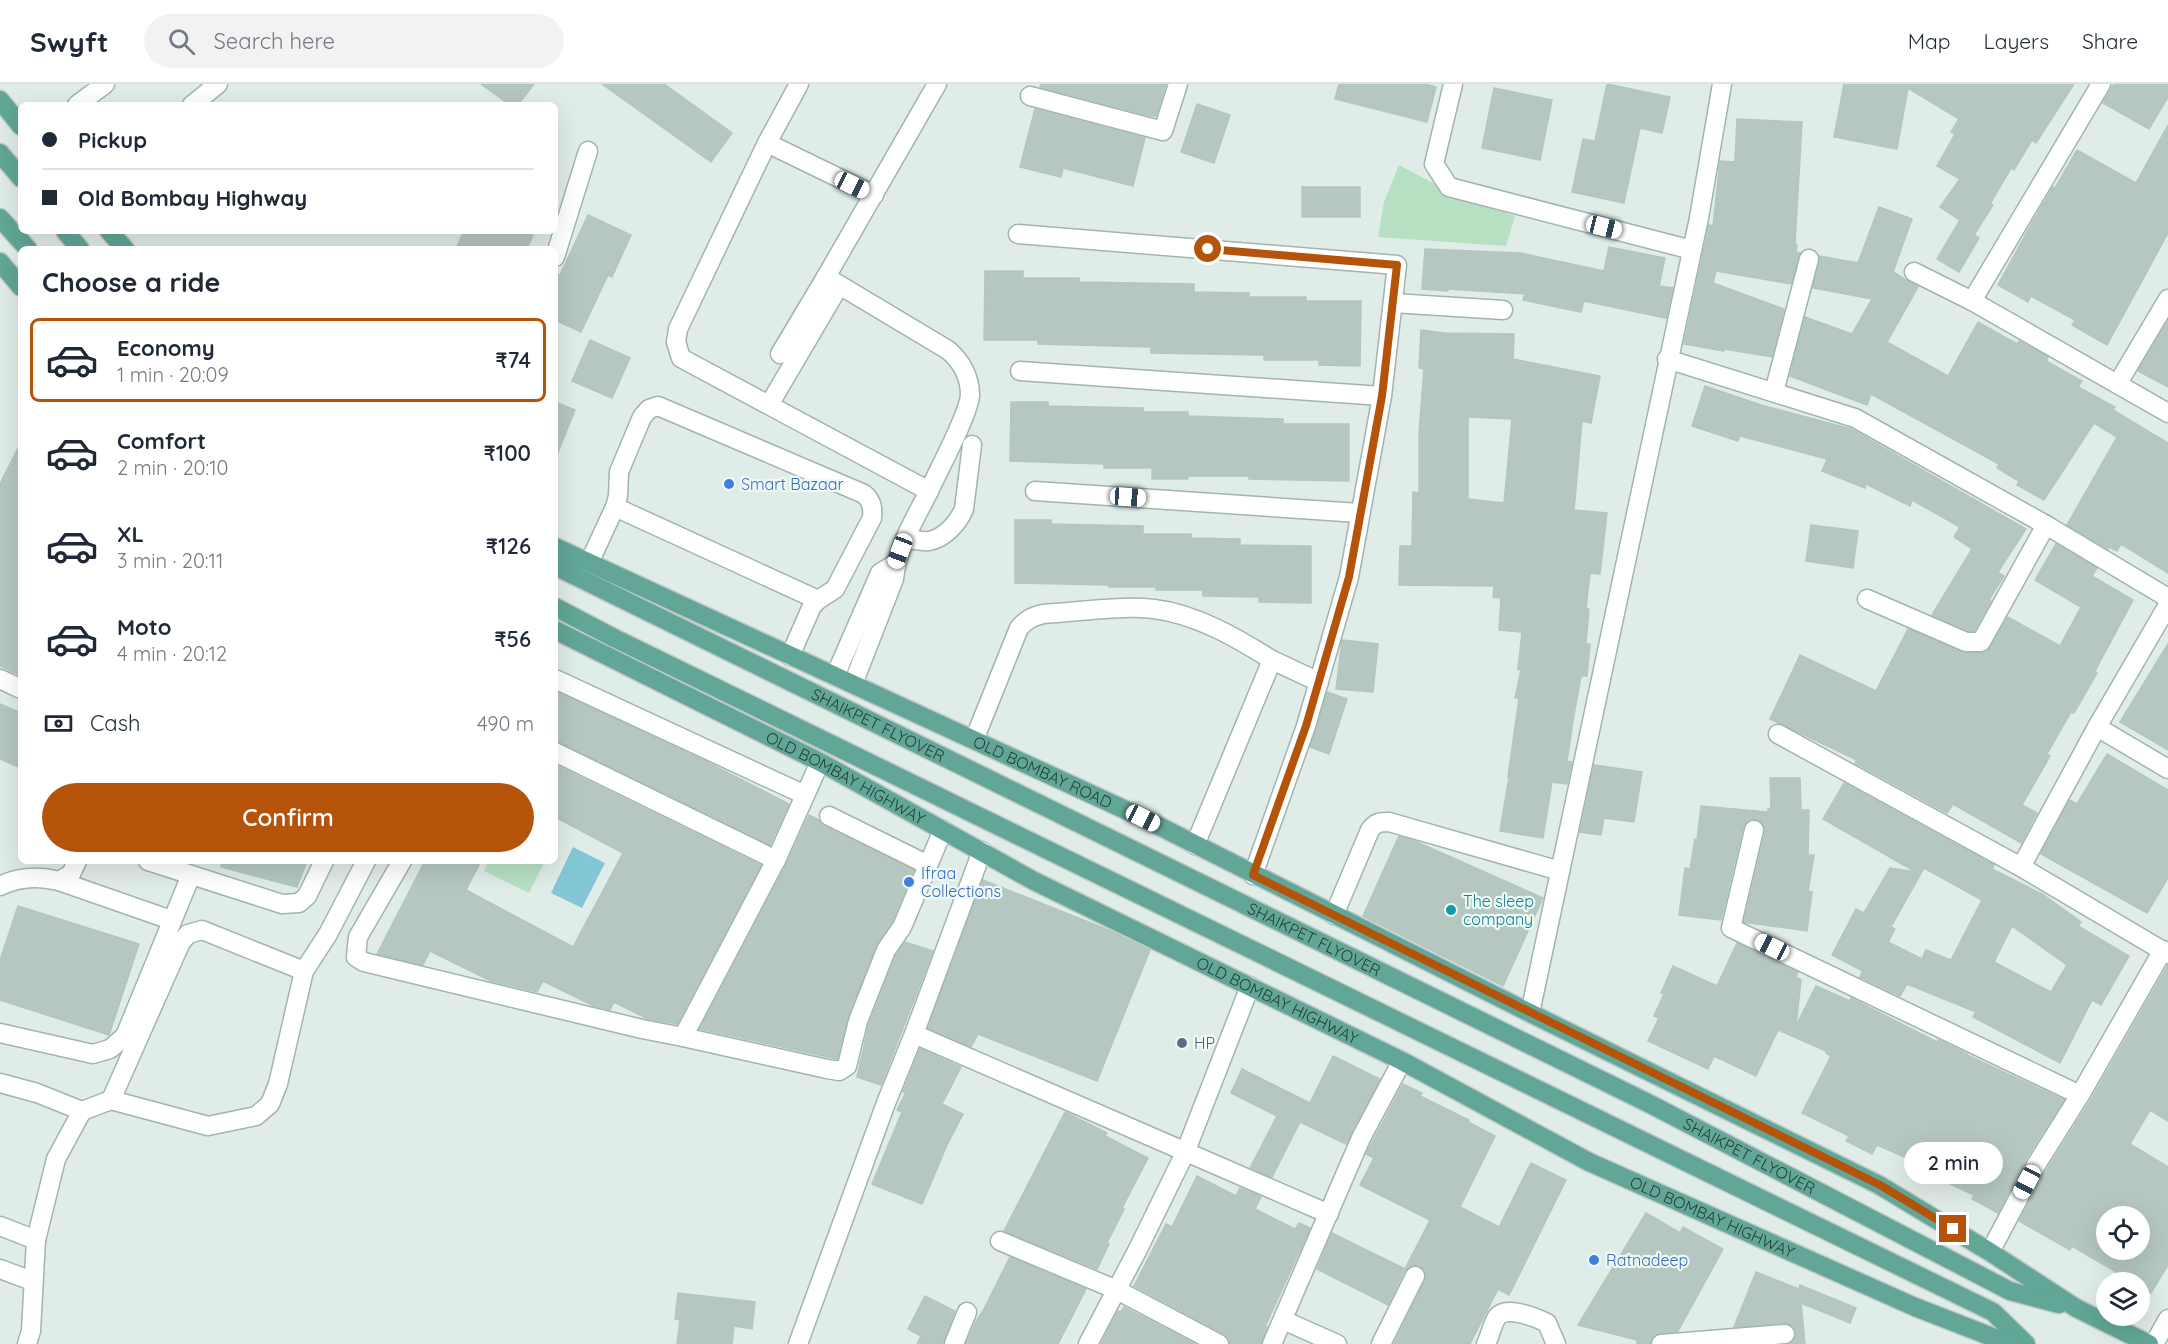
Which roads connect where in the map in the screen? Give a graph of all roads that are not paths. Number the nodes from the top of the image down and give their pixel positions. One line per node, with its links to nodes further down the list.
1 (105, 84): 11 (street)
2 (219, 84): 12 (street)
3 (799, 84): 14 (street)
4 (937, 84): 18 (street)
5 (1178, 84): 9 (street)
6 (1453, 84): 27 (street)
7 (1722, 84): 27 (street)
8 (2101, 84): 34 (street)
9 (1029, 96)
10 (0, 100): 13 (main road)
11 (81, 102)
12 (196, 102)
13 (18, 122)
14 (767, 143): 18 (street); 43 (street)
15 (588, 151): 26 (street)
16 (0, 153): 17 (main road)
17 (18, 174)
18 (874, 195): 31 (street)
19 (0, 218): 23 (main road)
20 (68, 234): 24 (main road)
21 (112, 234): 25 (main road)
22 (1018, 234): 35 (street)
23 (25, 246)
24 (78, 246)
25 (122, 246)
26 (558, 247)
27 (1692, 250): 38 (street)
28 (1809, 259): 41 (street)
29 (0, 262): 32 (main road)
30 (1914, 272): 34 (street)
31 (833, 281): 37 (street); 43 (street); 47 (street)
32 (18, 283)
33 (2168, 299): 40 (street)
34 (1972, 302): 40 (street)
35 (1393, 303): 36 (street); 42 (street)
36 (1503, 310)
37 (780, 354)
38 (1667, 359): 41 (street); 90 (street)
39 (1020, 370): 42 (street)
40 (2118, 383): 44 (street)
41 (1774, 392): 50 (street)
42 (1382, 396): 49 (street)
43 (769, 405): 47 (street)
44 (2168, 413)
45 (972, 445): 51 (street)
46 (1035, 490): 49 (street)
47 (929, 491): 51 (street)
48 (615, 507): 53 (street); 58 (street); 58 (street)
49 (1359, 513): 67 (street)
50 (2046, 525): 56 (street); 57 (street)
51 (905, 539): 54 (street)
52 (558, 548): 53 (main road, OLD BOMBAY ROAD)
53 (590, 563): 62 (main road, OLD BOMBAY ROAD)
54 (896, 564): 64 (street); 68 (street)
55 (558, 567): 119 (main road, SHAIKPET FLYOVER)
56 (2168, 598)
57 (1867, 599)
58 (818, 600): 62 (street)
59 (2168, 605): 70 (street)
60 (558, 609): 136 (main road, SHAIKPET FLYOVER)
61 (558, 631): 74 (main road, OLD BOMBAY HIGHWAY)
62 (790, 656): 64 (main road, OLD BOMBAY ROAD)
63 (1272, 660): 67 (street); 72 (street); 80 (street)
64 (835, 676): 68 (main road, OLD BOMBAY ROAD)
65 (0, 680): 69 (street)
66 (558, 680): 76 (street)
67 (1319, 681): 92 (street)
68 (853, 684): 72 (main road, OLD BOMBAY ROAD)
69 (18, 688)
70 (2097, 727): 75 (street); 89 (street)
71 (1778, 734): 89 (street)
72 (974, 740): 80 (main road, OLD BOMBAY ROAD)
73 (558, 753): 82 (street)
74 (820, 762): 76 (street); 78 (main road, OLD BOMBAY HIGHWAY)
75 (2168, 769)
76 (805, 795): 82 (street)
77 (829, 816): 88 (street)
78 (943, 830): 81 (main road, OLD BOMBAY HIGHWAY); 88 (street)
79 (1754, 830): 106 (street)
80 (1195, 845): 92 (main road, OLD BOMBAY ROAD)
81 (982, 851): 99 (main road, OLD BOMBAY HIGHWAY); 102 (street)
82 (776, 860): 103 (street)
83 (76, 864): 93 (street)
84 (157, 864): 91 (street)
85 (323, 864): 91 (street)
86 (364, 864): 98 (street)
87 (400, 864): 103 (street)
88 (928, 865): 103 (street)
89 (2021, 867): 97 (street)
90 (1560, 871): 95 (street); 100 (street)
91 (191, 875): 96 (street)
92 (1253, 875): 95 (main road, OLD BOMBAY ROAD)
93 (59, 881): 94 (street); 96 (street)
94 (0, 886)
95 (1334, 915): 100 (main road, OLD BOMBAY ROAD)
96 (171, 920): 101 (street)
97 (2165, 952): 106 (street)
98 (304, 971): 107 (street); 107 (street)
99 (1250, 986): 104 (main road, OLD BOMBAY HIGHWAY); 109 (street)
100 (1530, 1013): 114 (main road, OLD BOMBAY ROAD)
101 (0, 1033)
102 (914, 1034): 109 (street); 125 (street)
103 (683, 1037)
104 (1402, 1061): 110 (street); 135 (main road, OLD BOMBAY HIGHWAY)
105 (0, 1083): 108 (street)
106 (2080, 1095): 114 (street)
107 (111, 1100): 108 (street)
108 (82, 1111): 112 (street)
109 (1185, 1153): 110 (street); 118 (street)
110 (1329, 1215): 122 (street)
111 (0, 1226): 112 (street)
112 (36, 1240): 117 (street)
113 (1000, 1241): 118 (street)
114 (1990, 1252): 119 (main road)
115 (0, 1269): 117 (street)
116 (1415, 1276): 131 (street)
117 (32, 1281): 124 (street)
118 (1117, 1290): 127 (street); 128 (street)
119 (2076, 1308): 137 (main road)
120 (967, 1312): 126 (street)
121 (2168, 1319): 138 (street)
122 (1283, 1320): 129 (street); 130 (street)
123 (1785, 1334): 134 (street)
124 (27, 1344)
125 (798, 1344)
126 (954, 1344)
127 (1088, 1344)
128 (1219, 1344)
129 (1272, 1344)
130 (1337, 1344)
131 (1382, 1344)
132 (1486, 1344): 133 (street)
133 (1556, 1344)
134 (1661, 1344)
135 (2010, 1344)
136 (2026, 1344)
137 (2149, 1344)
138 (2154, 1344)

